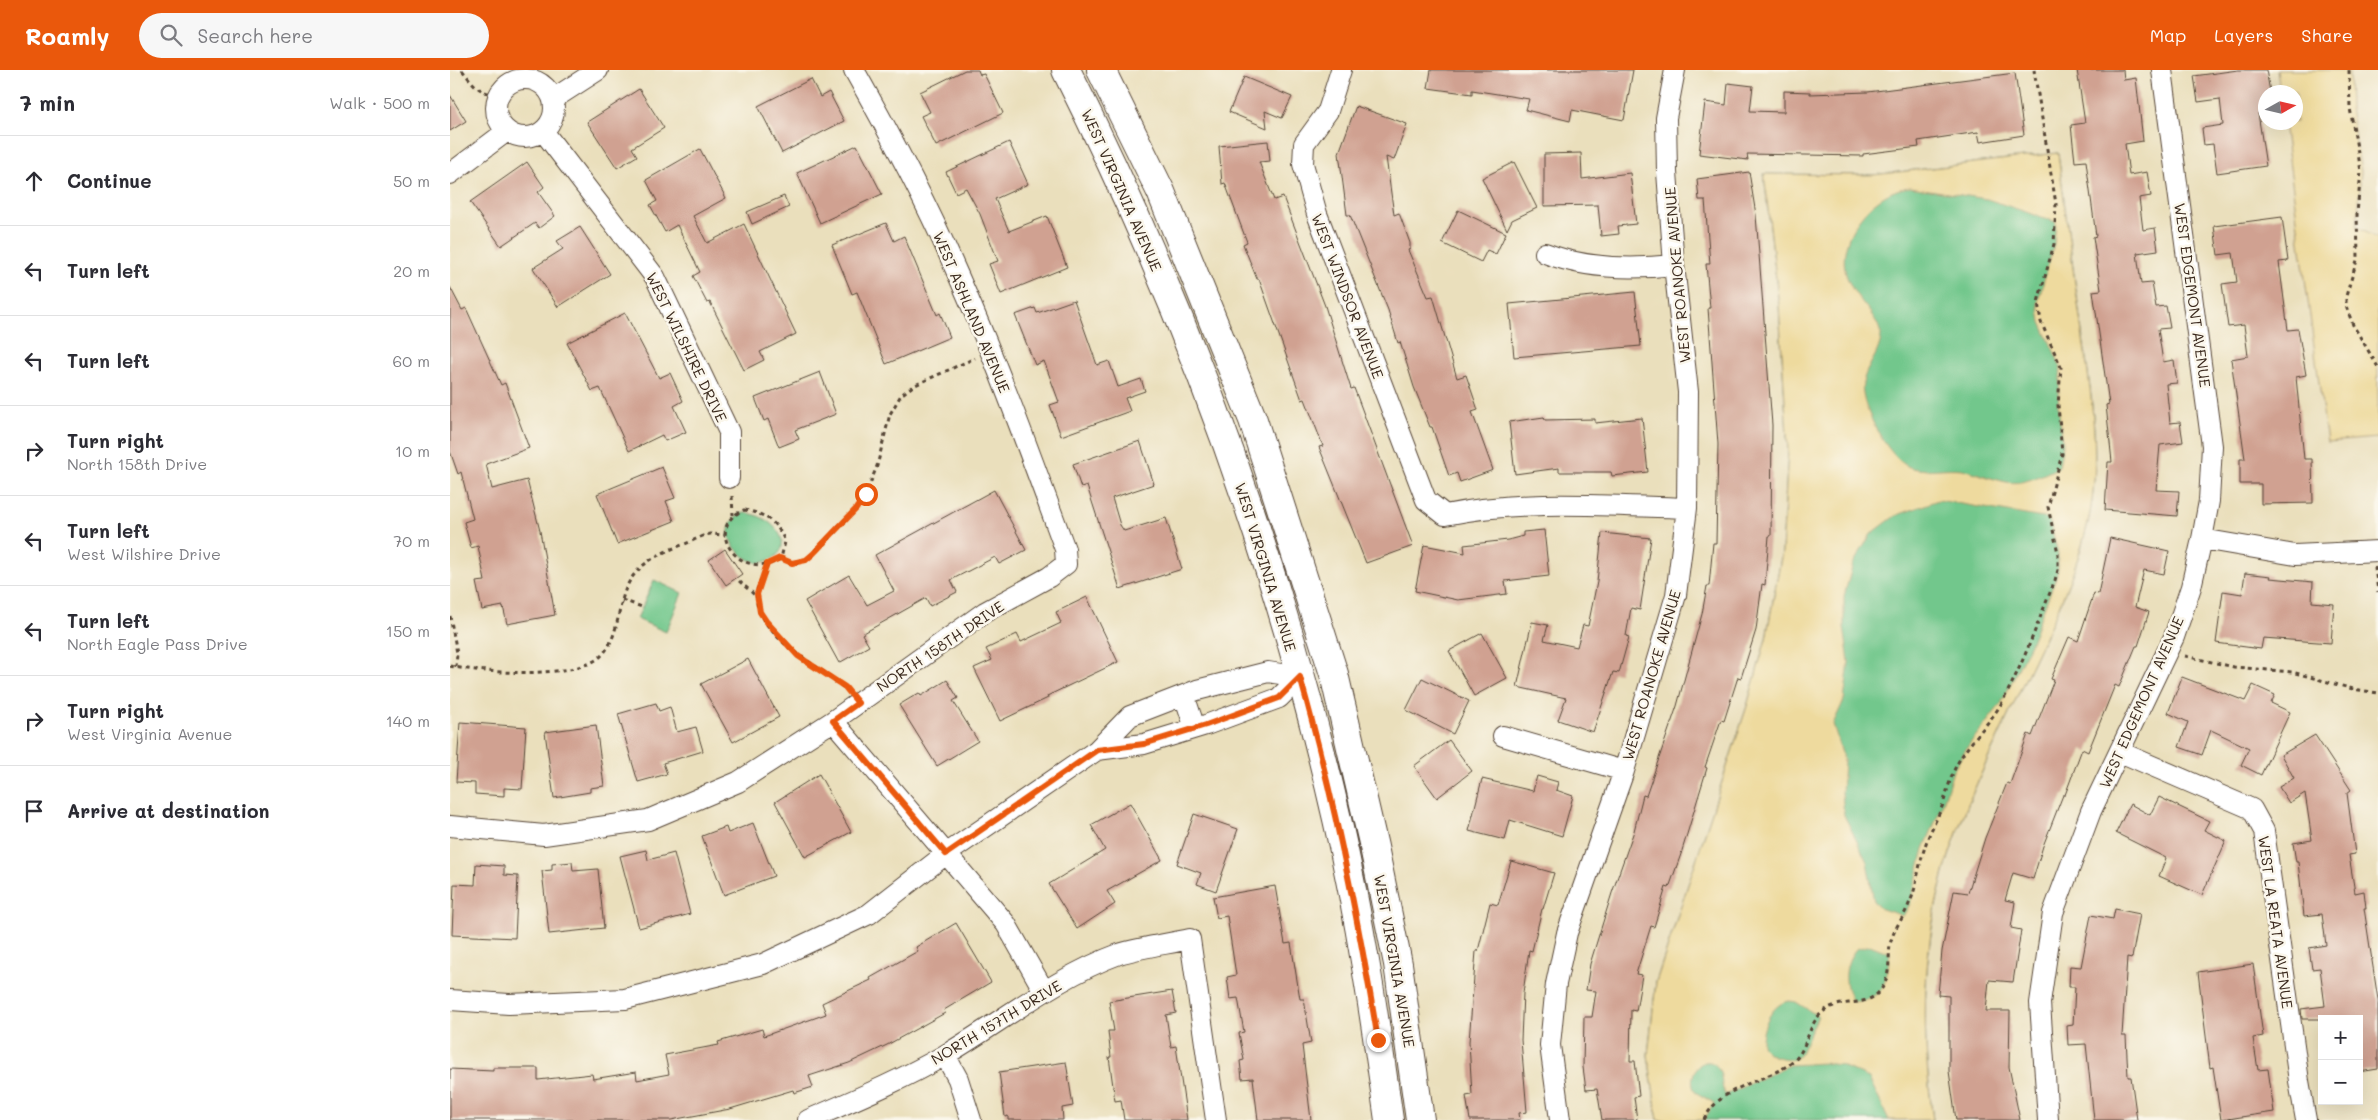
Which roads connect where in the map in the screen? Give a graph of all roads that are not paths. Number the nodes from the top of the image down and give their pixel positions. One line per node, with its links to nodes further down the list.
1 (598, 70): 8 (street)
2 (854, 70): 18 (street, WEST ASHLAND AVENUE)
3 (1066, 70): 19 (main road, WEST VIRGINIA AVENUE)
4 (1101, 70): 36 (main road, WEST VIRGINIA AVENUE)
5 (1341, 70): 15 (street, WEST WINDSOR AVENUE)
6 (1675, 70): 13 (street, WEST ROANOKE AVENUE)
7 (2162, 70): 16 (street, WEST EDGEMONT AVENUE)
8 (553, 99): 9 (street); 10 (street)
9 (507, 131): 10 (street); 11 (street)
10 (543, 131): 14 (street, WEST WILSHIRE DRIVE)
11 (450, 174)
12 (1545, 253): 13 (street)
13 (1674, 265): 15 (street, WEST ROANOKE AVENUE)
14 (729, 478)
15 (1687, 508): 26 (street, WEST ROANOKE AVENUE)
16 (2202, 539): 17 (street); 25 (street, WEST EDGEMONT AVENUE)
17 (2375, 552)
18 (1066, 564): 21 (street, NORTH 158TH DRIVE)
19 (1300, 677): 20 (street); 22 (street); 35 (main road, WEST VIRGINIA AVENUE)
20 (1184, 695): 22 (street); 24 (street)
21 (833, 721): 27 (street, NORTH 158TH DRIVE); 28 (street)
22 (1196, 728): 24 (street)
23 (1503, 736): 26 (street)
24 (1097, 750): 28 (street)
25 (2120, 752): 38 (street, WEST EDGEMONT AVENUE); 39 (street, WEST LA REATA AVENUE)
26 (1624, 771): 37 (street, WEST ROANOKE AVENUE)
27 (450, 826)
28 (946, 854): 29 (street); 30 (street)
29 (1044, 991): 31 (street, NORTH 157TH DRIVE); 34 (street, NORTH 157TH DRIVE)
30 (450, 1000)
31 (945, 1055): 32 (street, NORTH 157TH DRIVE); 33 (street)
32 (808, 1120)
33 (971, 1120)
34 (1216, 1120)
35 (1389, 1120)
36 (1420, 1120)
37 (1560, 1120)
38 (2048, 1120)
39 (2306, 1120)

